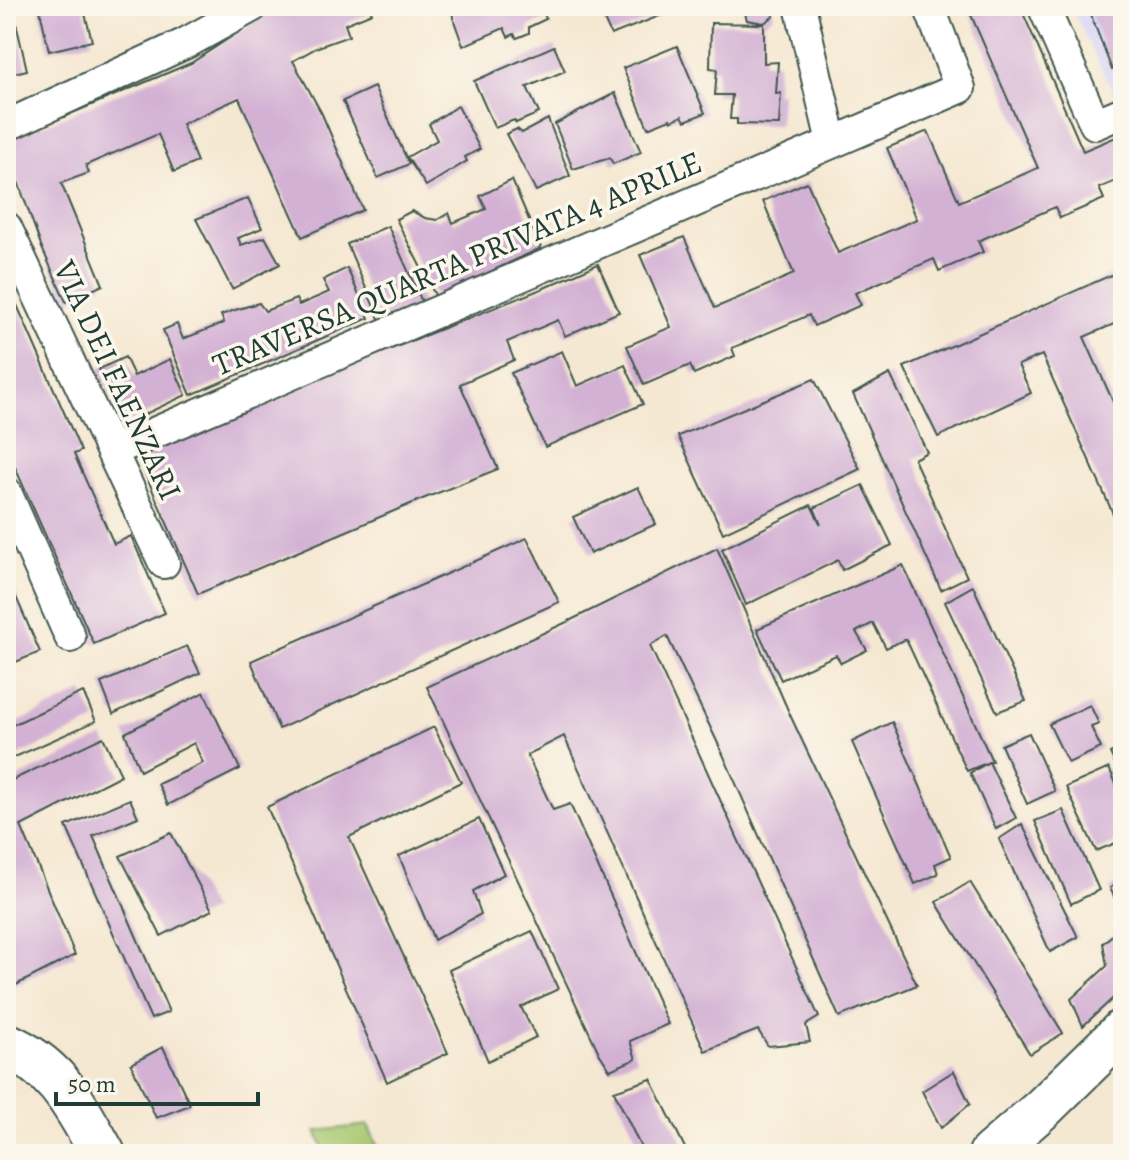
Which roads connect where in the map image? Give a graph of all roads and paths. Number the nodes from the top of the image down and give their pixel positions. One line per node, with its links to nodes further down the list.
1 (253, 6): 6 (street)
2 (800, 6): 7 (street)
3 (929, 6): 7 (street, TRAVERSA QUARTA PRIVATA 4 APRILE)
4 (1043, 6): 5 (street)
5 (1123, 112)
6 (6, 126)
7 (832, 142): 9 (street, TRAVERSA QUARTA PRIVATA 4 APRILE)
8 (6, 227): 9 (street, VIA DEI FAENZARI)
9 (112, 451): 11 (street, VIA DEI FAENZARI)
10 (6, 492): 12 (street)
11 (164, 563)
12 (70, 637)
13 (1123, 1030): 16 (main road)
14 (6, 1045): 15 (highway)
15 (103, 1154)
16 (990, 1154)

